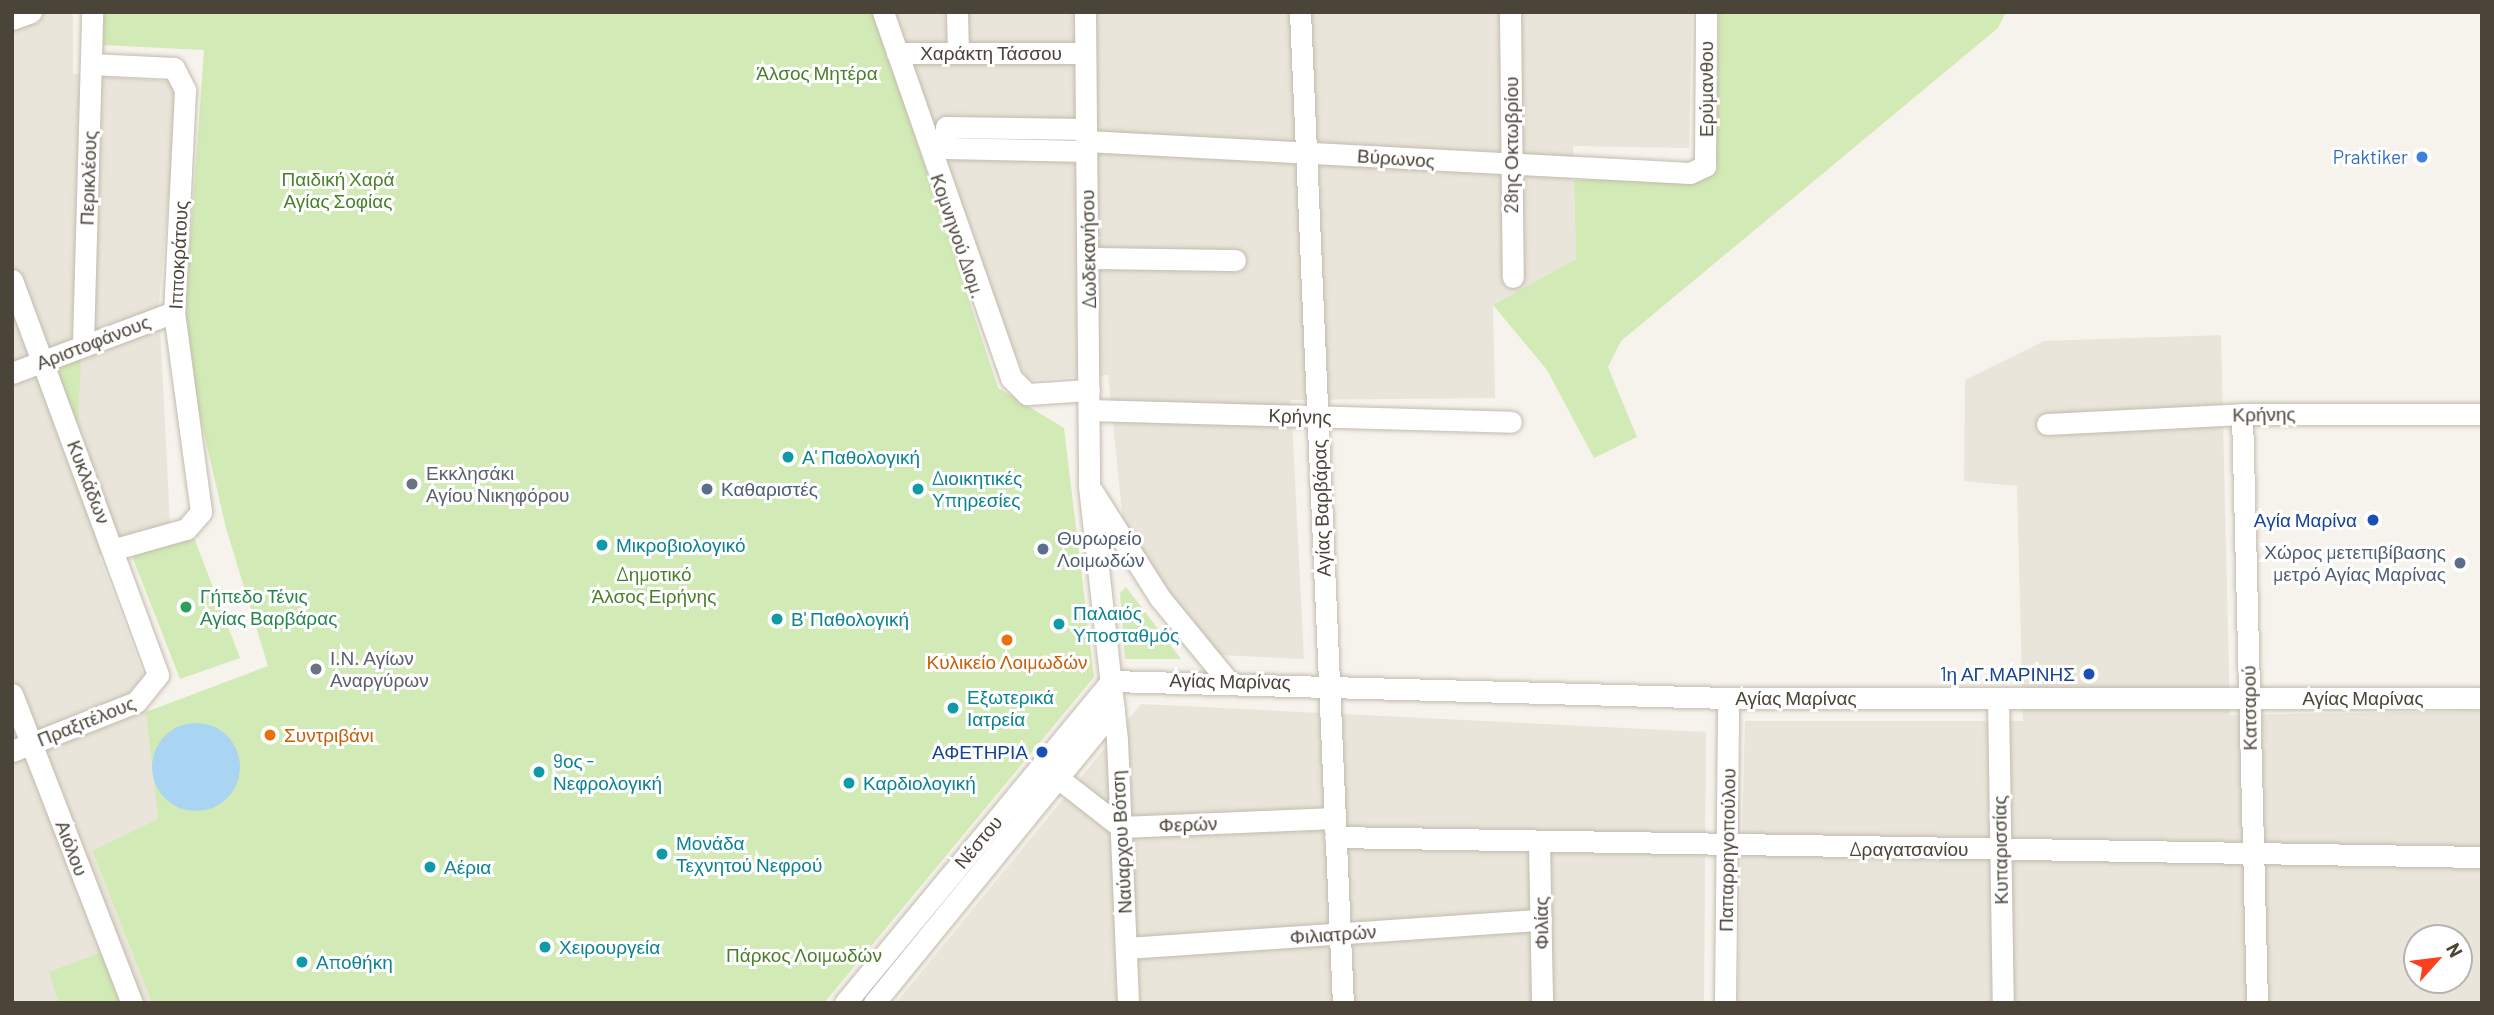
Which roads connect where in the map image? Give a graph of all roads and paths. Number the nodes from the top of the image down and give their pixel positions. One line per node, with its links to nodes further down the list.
1 (31, 12): 9 (street)
2 (92, 12): 13 (street, Περικλέους)
3 (883, 12): 10 (street, Κομνηνού Διομ.)
4 (957, 12): 11 (street)
5 (1085, 12): 12 (street, Δωδεκανήσου)
6 (1300, 12): 16 (street, Αγίας Βαρβάρας)
7 (1510, 12): 17 (street, 28ης Οκτωβρίου)
8 (1706, 12): 18 (street, Ερύμανθου)
9 (12, 19)
10 (897, 53): 11 (street, Χαράκτη Τάσσου); 14 (street, Κομνηνού Διομ.)
11 (958, 53): 12 (street, Χαράκτη Τάσσου)
12 (1085, 53): 15 (street, Δωδεκανήσου)
13 (91, 64): 23 (street, Ιπποκράτους); 24 (street, Περικλέους)
14 (924, 138): 15 (street, Βύρωνος); 27 (street, Κομνηνού Διομ.)
15 (1086, 140): 16 (street, Βύρωνος); 19 (street, Δωδεκανήσου)
16 (1306, 152): 17 (street, Βύρωνος); 30 (street, Αγίας Βαρβάρας)
17 (1510, 166): 18 (street, Βύρωνος); 21 (street, 28ης Οκτωβρίου)
18 (1705, 166)
19 (1088, 258): 20 (street); 27 (street, Δωδεκανήσου)
20 (1235, 260)
21 (1513, 277)
22 (12, 280): 25 (street, Κυκλάδων)
23 (174, 312): 24 (street, Αριστοφάνους); 34 (street, Ιπποκράτους)
24 (83, 343): 25 (street, Αριστοφάνους)
25 (43, 360): 26 (street, Αριστοφάνους); 34 (street, Κυκλάδων)
26 (12, 373)
27 (1089, 400): 30 (street, Κρήνης); 33 (street, Δωδεκανήσου)
28 (2242, 414): 29 (street, Κρήνης); 32 (street, Κρήνης); 42 (street, Κατσαρού)
29 (2482, 414)
30 (1317, 416): 31 (street, Κρήνης); 37 (street, Αγίας Βαρβάρας)
31 (1511, 422)
32 (2047, 424)
33 (1089, 486): 35 (street); 36 (street, Δωδεκανήσου)
34 (114, 549): 38 (street, Κυκλάδων)
35 (1227, 680): 36 (street, Αγίας Μαρίνας); 37 (street, Αγίας Μαρίνας)
36 (1111, 681): 44 (street, Ναύαρχου Βότση); 57 (street, Νέστου)
37 (1328, 683): 40 (street, Αγίας Μαρίνας); 48 (street, Αγίας Βαρβάρας)
38 (155, 685): 45 (street, Πραξιτέλους)
39 (12, 694): 45 (street, Αιόλου)
40 (1728, 698): 41 (street, Αγίας Μαρίνας); 50 (street, Παπαρρηγοπούλου)
41 (1998, 698): 42 (street, Αγίας Μαρίνας); 51 (street, Κυπαρισσίας)
42 (2249, 698): 43 (street, Αγίας Μαρίνας); 52 (street, Κατσαρού)
43 (2482, 698)
44 (1114, 709): 46 (street, Νέστου); 47 (street, Ναύαρχου Βότση)
45 (22, 748): 58 (street, Αιόλου)
46 (1058, 778): 47 (street); 57 (street, Νέστου)
47 (1121, 827): 48 (street, Φερών); 56 (street, Ναύαρχου Βότση)
48 (1335, 828): 49 (street, Δραγατσανίου); 55 (street, Αγίας Βαρβάρας)
49 (1539, 842): 50 (street, Δραγατσανίου); 54 (street, Φιλίας)
50 (1727, 849): 51 (street, Δραγατσανίου); 62 (street, Παπαρρηγοπούλου)
51 (2000, 850): 52 (street, Δραγατσανίου); 63 (street, Κυπαρισσίας)
52 (2253, 855): 53 (street, Δραγατσανίου); 64 (street, Κατσαρού)
53 (2482, 857)
54 (1541, 920): 55 (street, Φιλιατρών); 61 (street, Φιλίας)
55 (1340, 933): 56 (street, Φιλιατρών); 60 (street, Αγίας Βαρβάρας)
56 (1126, 948): 59 (street, Ναύαρχου Βότση)
57 (861, 1000)
58 (132, 1003)
59 (1128, 1003)
60 (1343, 1003)
61 (1542, 1003)
62 (1725, 1003)
63 (2003, 1003)
64 (2256, 1003)

